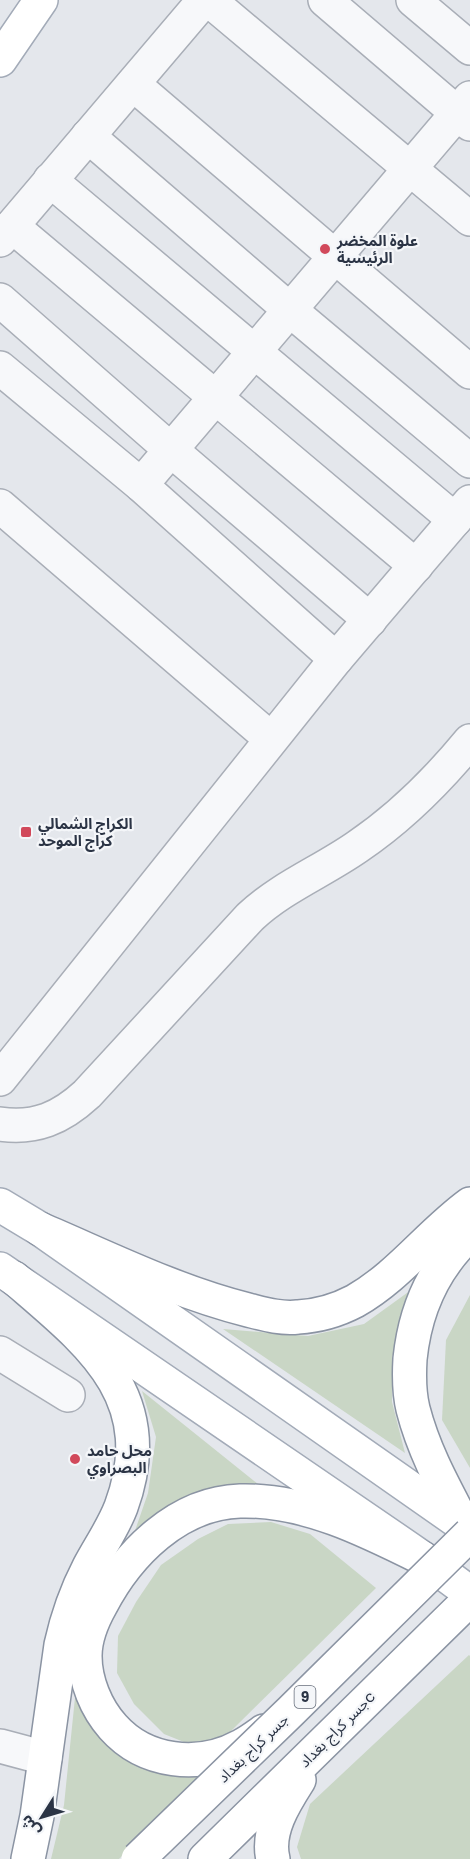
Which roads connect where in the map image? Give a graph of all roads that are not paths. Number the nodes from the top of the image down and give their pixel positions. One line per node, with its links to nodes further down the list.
1 (41, 0): 6 (main road)
2 (207, 0): 7 (street); 10 (street)
3 (326, 0): 8 (street)
4 (413, 0): 5 (street)
5 (470, 48)
6 (0, 60)
7 (133, 84): 9 (street); 14 (street)
8 (466, 112): 10 (street)
9 (88, 136): 11 (street); 16 (street)
10 (410, 170): 12 (street); 14 (street)
11 (50, 180): 13 (street); 17 (street)
12 (470, 219)
13 (6, 233): 20 (street)
14 (335, 258): 16 (street); 19 (street)
15 (0, 300): 21 (street)
16 (290, 310): 17 (street); 22 (street)
17 (254, 353): 20 (street); 25 (street)
18 (0, 368): 23 (street)
19 (470, 372)
20 (215, 398): 21 (street); 26 (street)
21 (171, 450): 23 (street); 27 (street)
22 (470, 461)
23 (141, 485): 28 (street)
24 (0, 506): 29 (street)
25 (462, 511): 26 (street)
26 (416, 566): 27 (street)
27 (370, 620): 28 (street)
28 (336, 659): 29 (street)
29 (271, 739): 31 (street)
30 (467, 751): 32 (street)
31 (0, 1079)
32 (0, 1124)
33 (470, 1204): 35 (main road)
34 (0, 1205): 35 (main road)
35 (40, 1229): 40 (main road)
36 (470, 1233): 40 (main road)
37 (4, 1272): 41 (main road); 47 (main road)
38 (0, 1353): 39 (street)
39 (68, 1395)
40 (468, 1530): 44 (main road, جسر كراج بغداد / 9, bridge)
41 (424, 1559): 42 (main road); 44 (main road, bridge)
42 (470, 1593)
43 (470, 1599): 45 (main road, جسر كراج بغدادc)
44 (291, 1711): 49 (main road, جسر كراج بغداد / 9, bridge)
45 (325, 1741): 50 (main road, جسر كراج بغدادc); 51 (main road)
46 (0, 1746): 47 (street)
47 (45, 1758): 48 (main road)
48 (28, 1859)
49 (138, 1859)
50 (205, 1859)
51 (273, 1859)

